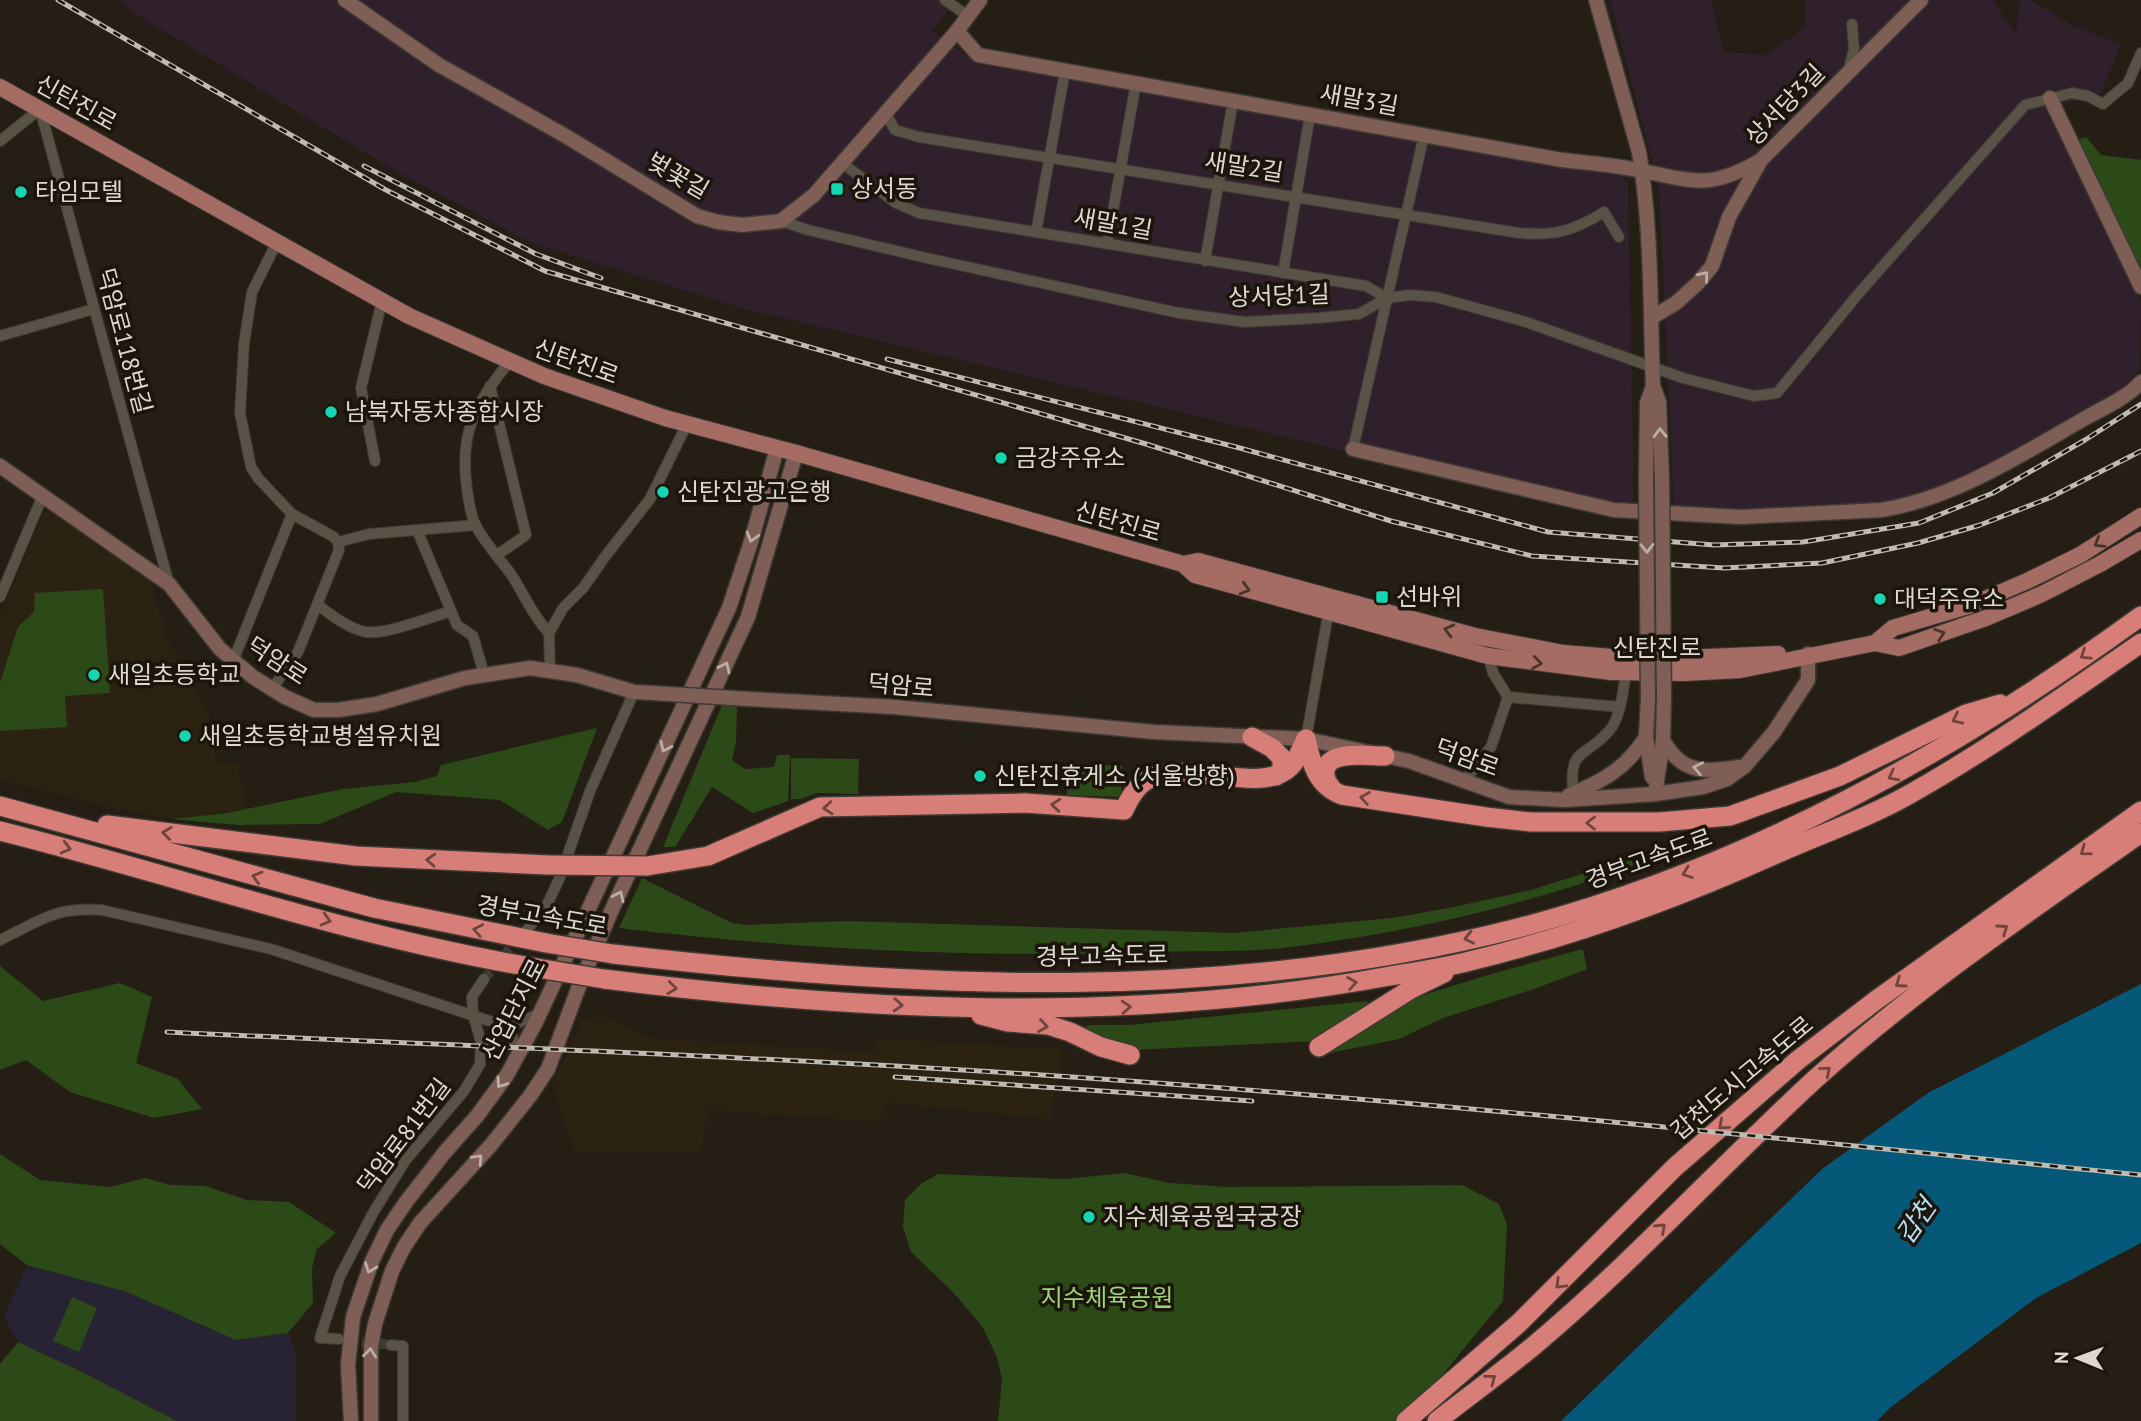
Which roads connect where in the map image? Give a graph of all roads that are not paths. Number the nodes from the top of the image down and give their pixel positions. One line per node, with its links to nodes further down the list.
1 (345, 0): 29 (street, 벚꽃길)
2 (945, 0): 6 (street)
3 (980, 0): 6 (street)
4 (1595, 0): 25 (street)
5 (1921, 0): 11 (street, 상서당3길)
6 (968, 16): 8 (street)
7 (1852, 24): 11 (street)
8 (957, 32): 10 (street, 새말3길); 17 (street)
9 (2141, 53): 14 (street)
10 (1065, 71): 12 (street, 새말3길); 21 (street)
11 (1848, 73): 22 (street, 상서당3길)
12 (1136, 83): 15 (street, 새말3길); 24 (street)
13 (0, 87): 16 (main road, 신탄진로)
14 (2050, 98): 36 (street); 43 (street, 상서당1길)
15 (1233, 101): 18 (street, 새말3길); 26 (street)
16 (40, 109): 20 (street); 32 (main road, 신탄진로); 39 (street, 덕암로118번길)
17 (885, 113): 21 (street, 새말2길); 23 (street)
18 (1310, 115): 19 (street, 새말3길); 27 (street)
19 (1424, 135): 25 (street, 새말3길); 28 (street)
20 (0, 141)
21 (1049, 157): 24 (street, 새말2길); 30 (street)
22 (1761, 159): 25 (street, 새말3길); 40 (street, 상서당3길, one-way to 22)
23 (842, 163): 29 (street); 30 (street, 새말1길)
24 (1121, 168): 26 (street, 새말2길); 33 (street)
25 (1642, 171): 40 (street)
26 (1219, 184): 27 (street, 새말2길); 34 (street)
27 (1296, 197): 28 (street, 새말2길); 35 (street)
28 (1406, 214): 31 (street, 새말2길); 37 (street)
29 (782, 221): 37 (street, 상서당1길)
30 (1036, 232): 33 (street, 새말1길)
31 (1619, 237)
32 (277, 242): 38 (main road, 신탄진로); 54 (street)
33 (1107, 244): 34 (street, 새말1길)
34 (1205, 261): 35 (street, 새말1길)
35 (1283, 273): 37 (street, 새말1길)
36 (2141, 287)
37 (1387, 298): 43 (street, 상서당1길); 49 (street)
38 (382, 301): 42 (main road, 신탄진로); 51 (street)
39 (94, 309): 41 (street); 61 (street, 덕암로118번길)
40 (1651, 318): 43 (street)
41 (0, 336)
42 (510, 361): 45 (street); 47 (main road, 신탄진로)
43 (1652, 368): 46 (street)
44 (2141, 382): 49 (street)
45 (490, 386): 56 (street); 60 (street)
46 (1653, 386): 82 (street, one-way to 82, bridge); 84 (street, one-way to 46, bridge)
47 (687, 424): 48 (main road, 신탄진로); 67 (street)
48 (777, 448): 50 (main road, 신탄진로); 103 (street, 산업단지로, one-way to 103)
49 (1353, 449)
50 (796, 453): 64 (main road, 신탄진로); 112 (street, 산업단지로, one-way to 50)
51 (375, 461)
52 (0, 466): 53 (street, 덕암로)
53 (43, 495): 61 (street, 덕암로); 62 (street)
54 (292, 514): 59 (street); 72 (street)
55 (2141, 516): 68 (main road, 신탄진로, one-way to 68)
56 (476, 526): 57 (street); 60 (street)
57 (416, 530): 59 (street); 65 (street)
58 (2141, 540): 68 (main road, 신탄진로, one-way to 58)
59 (338, 542): 63 (street)
60 (497, 555): 67 (street)
61 (169, 584): 72 (street, 덕암로)
62 (1, 590)
63 (318, 605): 65 (street); 76 (street)
64 (1330, 606): 70 (main road, 신탄진로, one-way to 64); 71 (main road, 신탄진로); 83 (street)
65 (451, 611): 75 (street)
66 (2141, 616): 79 (highway, 경부고속도로, one-way to 79)
67 (549, 633): 73 (street)
68 (1875, 643): 70 (main road, 신탄진로)
69 (2141, 643): 100 (highway, 경부고속도로)
70 (1808, 654): 74 (main road, 신탄진로); 86 (street, 덕암로)
71 (1488, 656): 74 (main road, 신탄진로, one-way to 74); 78 (street)
72 (233, 662): 76 (street, 덕암로)
73 (550, 670): 75 (street, 덕암로); 77 (street, 덕암로)
74 (1626, 672): 80 (street)
75 (484, 674): 76 (street, 덕암로)
76 (272, 689)
77 (634, 692): 81 (street, 덕암로, bridge); 98 (street)
78 (1508, 697): 80 (street); 88 (street)
79 (2022, 698): 89 (highway, one-way to 89); 95 (highway, 경부고속도로, one-way to 95, bridge)
80 (1620, 707): 90 (street)
81 (1252, 737): 83 (street, 덕암로); 87 (highway)
82 (1646, 737): 90 (street); 91 (street)
83 (1306, 739): 85 (street, 덕암로); 87 (highway); 89 (highway)
84 (1663, 740): 86 (street, one-way to 84); 91 (street)
85 (1385, 756): 88 (street, 덕암로); 89 (highway)
86 (1745, 766): 91 (street, 덕암로)
87 (1276, 776): 95 (highway, one-way to 95, bridge)
88 (1464, 780): 92 (street, 덕암로)
89 (1335, 792)
90 (1573, 794): 92 (street)
91 (1655, 794): 92 (street, 덕암로)
92 (1559, 800)
93 (0, 806): 95 (highway, 경부고속도로)
94 (2141, 811): 114 (highway, 갑천도시고속도로, one-way to 114)
95 (41, 817)
96 (0, 831): 102 (highway, 경부고속도로, one-way to 102, bridge)
97 (2141, 832): 115 (highway, 갑천도시고속도로, one-way to 97)
98 (527, 930)
99 (0, 940): 104 (street)
100 (1465, 962): 102 (highway, 경부고속도로, one-way to 100); 106 (highway)
101 (484, 979): 104 (street, 덕암로81번길)
102 (953, 1008): 108 (highway, one-way to 108)
103 (541, 1013): 105 (street); 107 (street, 산업단지로)
104 (473, 1014): 105 (street); 109 (street, 덕암로81번길)
105 (508, 1027): 107 (street)
106 (1319, 1047)
107 (519, 1053): 111 (street, 산업단지로, one-way to 111)
108 (1130, 1055)
109 (339, 1339)
110 (391, 1345): 113 (street)
111 (351, 1421)
112 (371, 1421)
113 (403, 1421)
114 (1406, 1421)
115 (1437, 1421)

